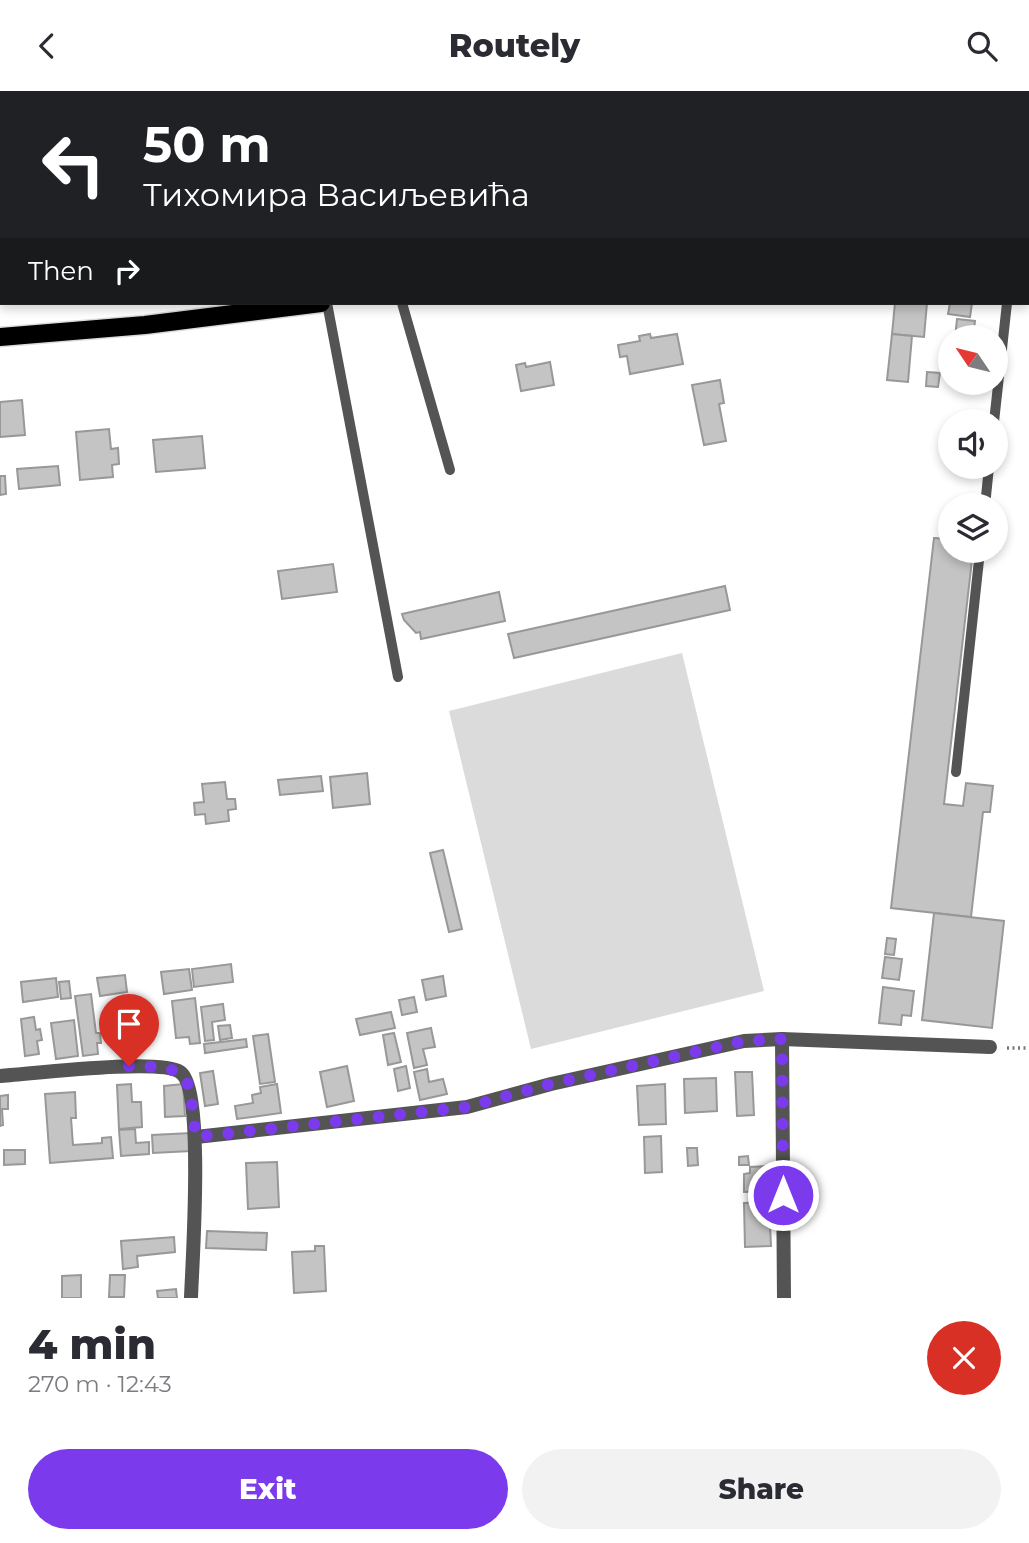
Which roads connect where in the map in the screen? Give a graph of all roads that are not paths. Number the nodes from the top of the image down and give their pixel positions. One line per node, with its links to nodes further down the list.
1 (306, 305): 5 (main road)
2 (327, 305): 9 (lane)
3 (403, 305): 7 (lane)
4 (1007, 305): 6 (lane)
5 (0, 337)
6 (995, 409)
7 (450, 470)
8 (979, 563): 10 (lane)
9 (398, 677)
10 (956, 772)
11 (782, 1039): 12 (street); 14 (street); 16 (street)
12 (990, 1047)
13 (0, 1076): 14 (street)
14 (196, 1137): 15 (street)
15 (191, 1298)
16 (784, 1298)

